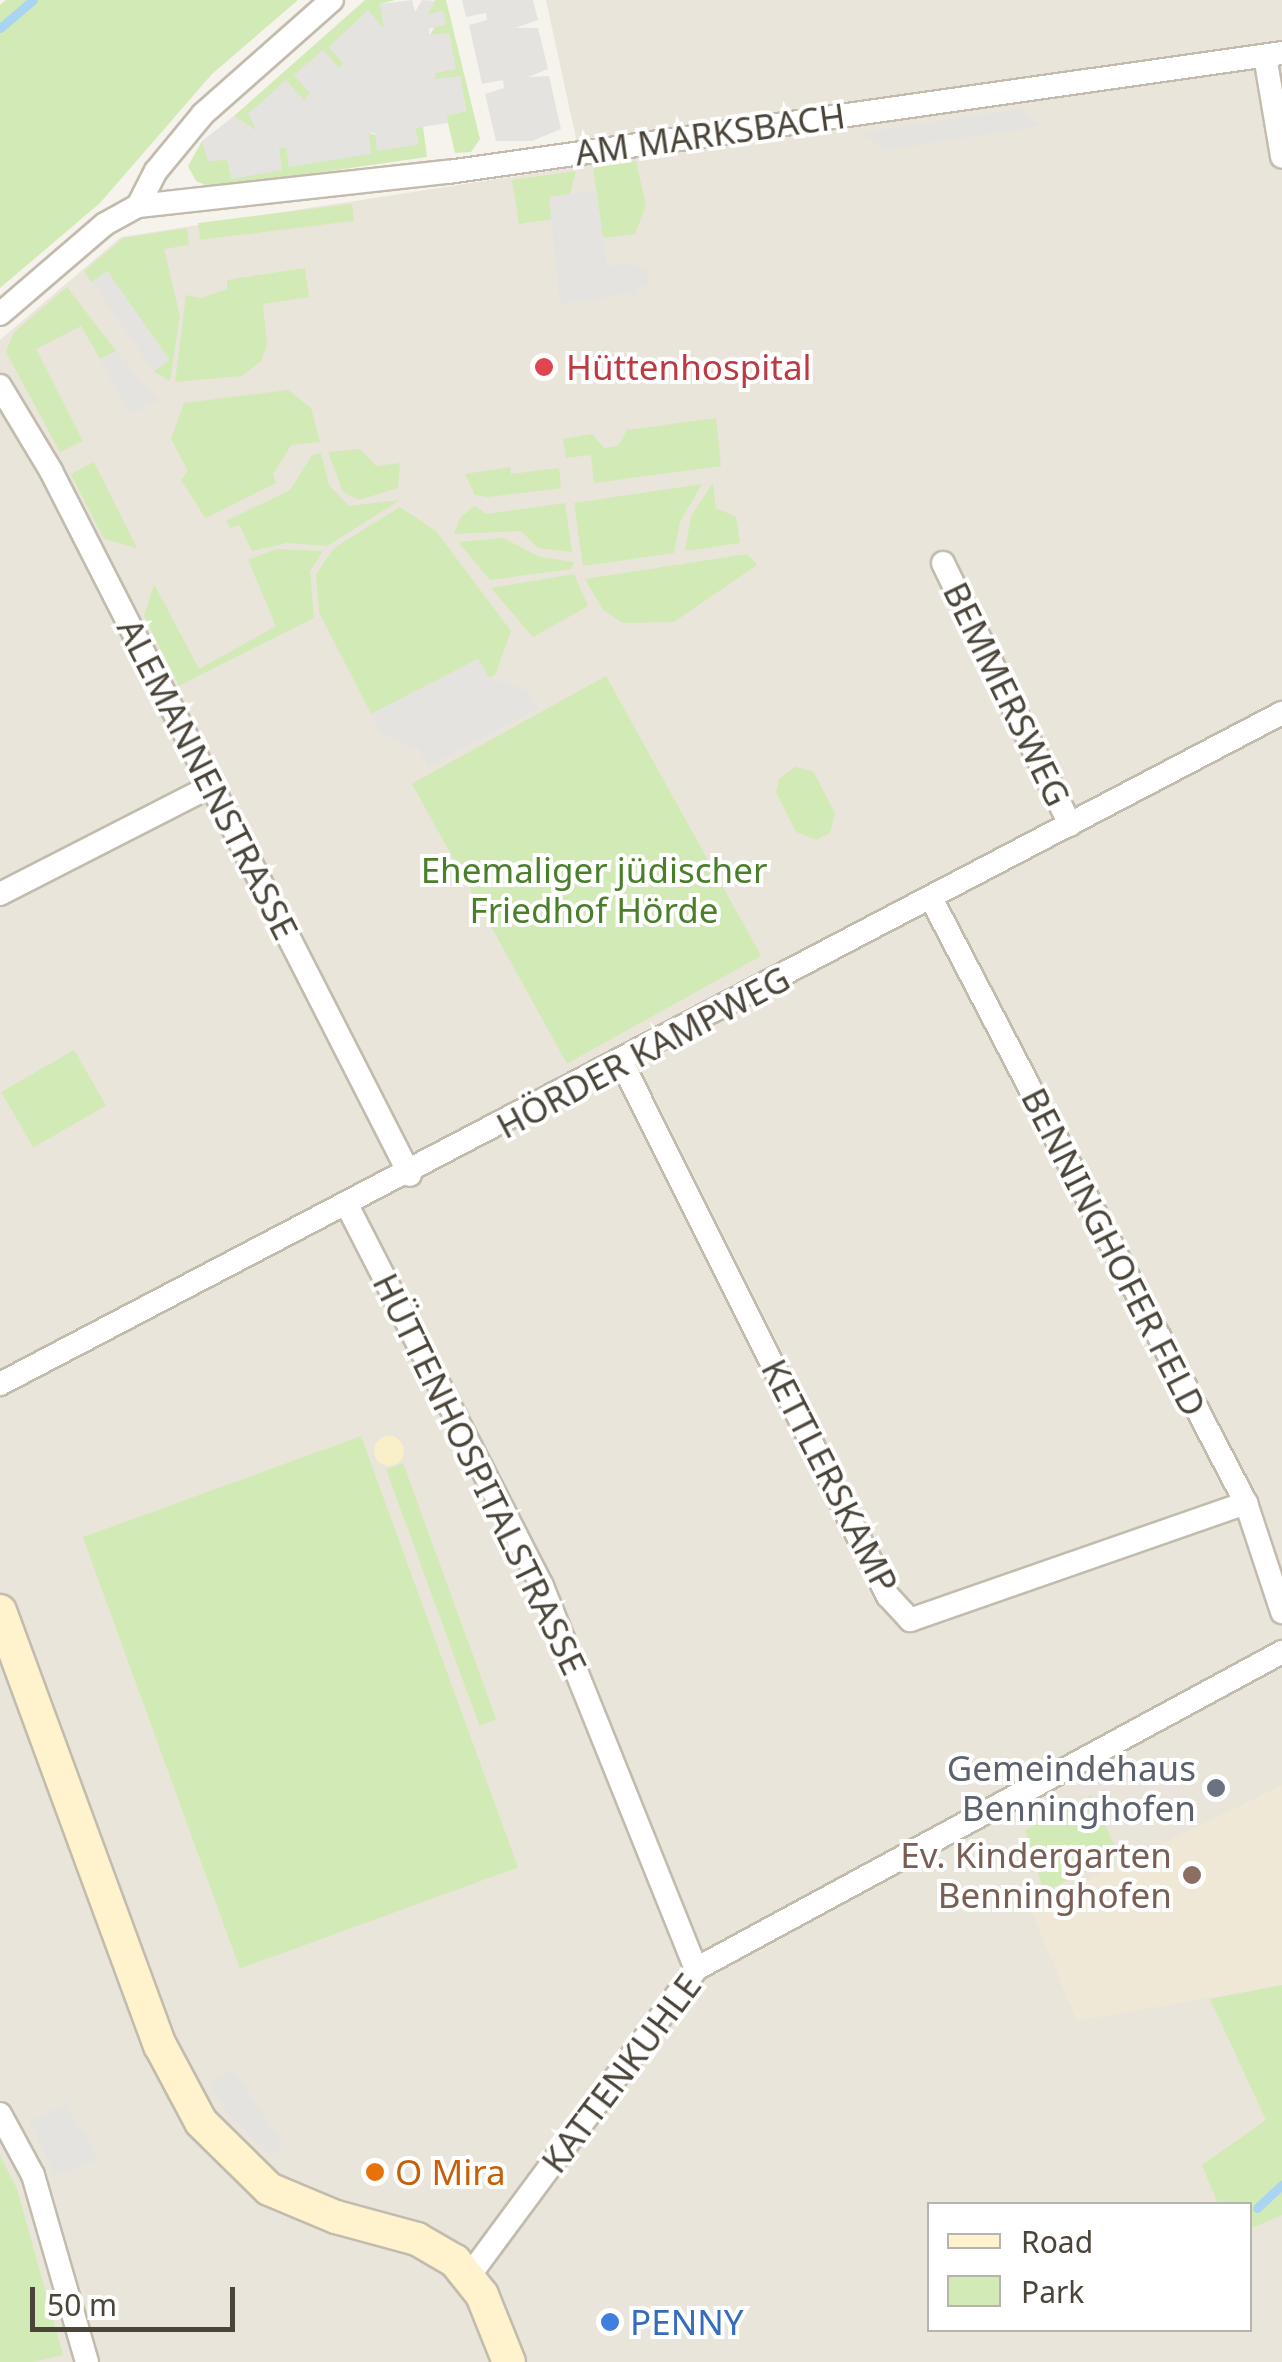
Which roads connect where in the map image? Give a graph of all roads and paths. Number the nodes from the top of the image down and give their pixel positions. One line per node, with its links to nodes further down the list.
1 (332, 0): 4 (street, AM MARKSBACH)
2 (1273, 54): 3 (street); 4 (street, AM MARKSBACH)
3 (1282, 157)
4 (138, 206): 5 (street, AM MARKSBACH)
5 (0, 314)
6 (0, 386): 9 (street, ALEMANNENSTRASSE)
7 (944, 563): 10 (street, BEMMERSWEG)
8 (1280, 719): 10 (street, HÖRDER KAMPWEG)
9 (209, 787): 11 (street); 14 (street, ALEMANNENSTRASSE)
10 (1070, 824): 12 (street, HÖRDER KAMPWEG)
11 (0, 894)
12 (931, 898): 13 (street, HÖRDER KAMPWEG); 17 (street, BENNINGHOFER FELD)
13 (622, 1064): 14 (street, HÖRDER KAMPWEG); 17 (street, KETTLERSKAMP)
14 (410, 1175): 15 (street, HÖRDER KAMPWEG)
15 (347, 1206): 16 (street, HÖRDER KAMPWEG); 21 (street, HÜTTENHOSPITALSTRASSE)
16 (0, 1384)
17 (1246, 1503): 19 (street, BENNINGHOFER FELD)
18 (0, 1611): 23 (main road)
19 (1282, 1612)
20 (1282, 1652): 21 (street, KATTENKUHLE)
21 (696, 1969): 23 (street, KATTENKUHLE)
22 (0, 2114): 24 (street)
23 (469, 2276): 25 (main road)
24 (86, 2362)
25 (509, 2362)

